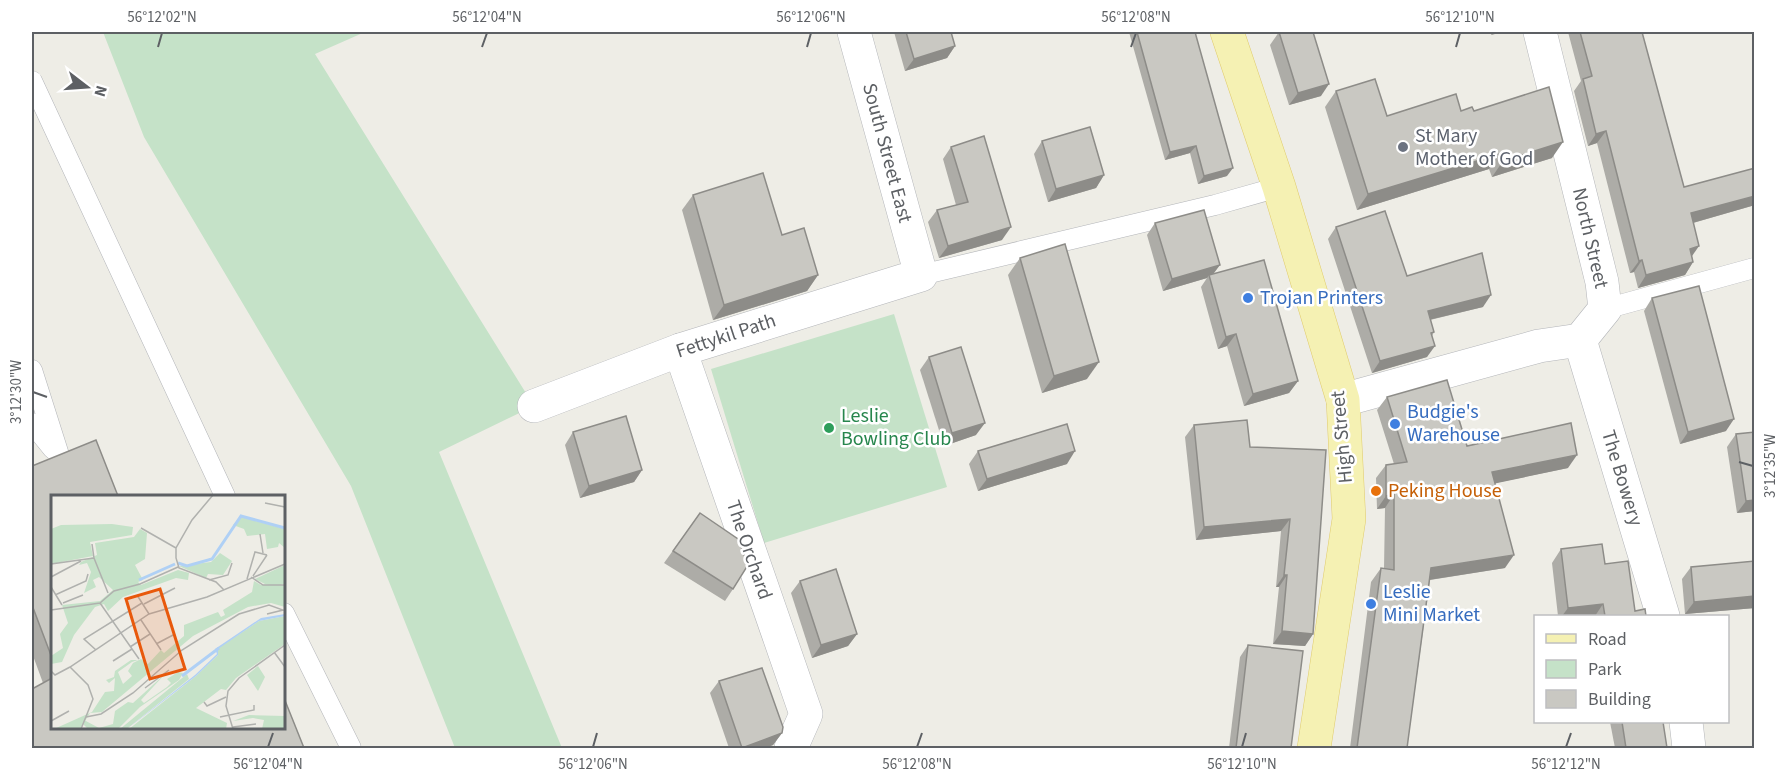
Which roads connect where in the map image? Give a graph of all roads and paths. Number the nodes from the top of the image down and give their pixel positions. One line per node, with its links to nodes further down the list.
1 (854, 32): 7 (street, South Street East)
2 (1227, 32): 5 (main road, High Street)
3 (1540, 32): 8 (street, North Street)
4 (32, 81): 15 (lane)
5 (1279, 187): 7 (lane); 12 (main road, High Street)
6 (1755, 268): 8 (lane)
7 (921, 274): 10 (street, Fettykil Path)
8 (1605, 309): 9 (street, North Street)
9 (1580, 340): 12 (street); 17 (street, The Bowery)
10 (680, 350): 13 (street, Fettykil Path); 20 (street, The Orchard)
11 (32, 370): 14 (lane)
12 (1343, 400): 21 (main road, High Street)
13 (534, 406)
14 (32, 423)
15 (225, 495)
16 (285, 615): 19 (lane)
17 (1663, 615)
18 (1686, 723): 22 (street)
19 (351, 748)
20 (791, 748)
21 (1314, 748)
22 (1689, 748)

